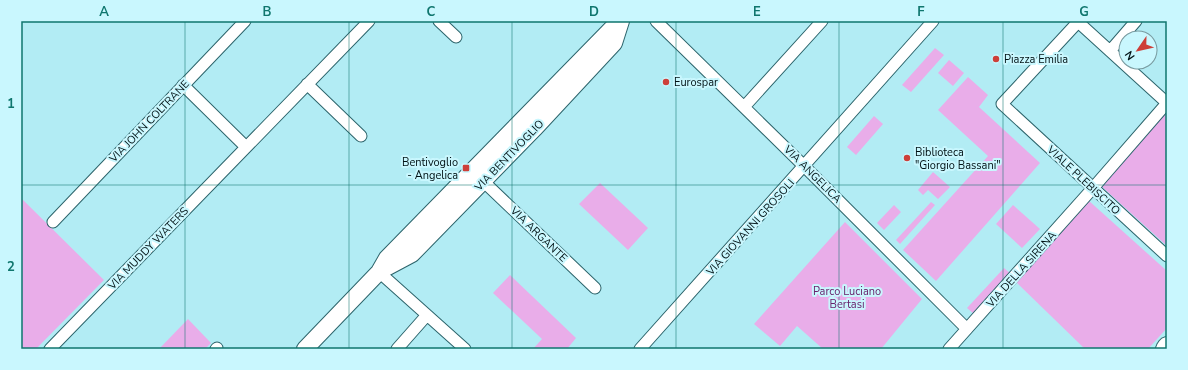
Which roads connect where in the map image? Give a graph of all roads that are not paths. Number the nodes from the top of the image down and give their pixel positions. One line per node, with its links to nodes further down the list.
1 (245, 21): 14 (street, VIA JOHN COLTRANE)
2 (369, 21): 13 (street, VIA MUDDY WATERS)
3 (439, 21): 10 (street)
4 (620, 21): 12 (street, VIA BENTIVOGLIO); 16 (street, VIA BENTIVOGLIO)
5 (656, 21): 18 (street, VIA ANGELICA)
6 (822, 21): 18 (street)
7 (933, 21): 21 (street, VIA GIOVANNI GROSOLI)
8 (1136, 21): 11 (street)
9 (1078, 22): 11 (street); 23 (street, VIALE PLEBISCITO)
10 (456, 37)
11 (1110, 51): 17 (street)
12 (568, 72): 15 (street, VIA BENTIVOGLIO); 16 (street)
13 (307, 84): 19 (street); 20 (street, VIA MUDDY WATERS)
14 (182, 85): 20 (street); 24 (street, VIA JOHN COLTRANE)
15 (555, 86): 16 (street); 26 (street, VIA BENTIVOGLIO)
16 (573, 88): 22 (street, VIA BENTIVOGLIO)
17 (1167, 103): 23 (street, VIA DELLA SIRENA)
18 (744, 107): 21 (street, VIA ANGELICA)
19 (361, 136)
20 (246, 147): 31 (street, VIA MUDDY WATERS)
21 (804, 166): 29 (street, VIA ANGELICA); 35 (street, VIA GIOVANNI GROSOLI)
22 (483, 181): 26 (street, VIA BENTIVOGLIO); 27 (street, VIA ARGANTE)
23 (1093, 188): 25 (street, VIALE PLEBISCITO); 29 (street, VIA DELLA SIRENA)
24 (53, 222)
25 (1167, 256)
26 (379, 272): 28 (street); 32 (street, VIA BENTIVOGLIO)
27 (595, 288)
28 (427, 315): 33 (street); 34 (street)
29 (967, 329): 36 (street, VIA DELLA SIRENA)
30 (1167, 346): 37 (main road)
31 (50, 349)
32 (304, 349)
33 (397, 349)
34 (466, 349)
35 (640, 349)
36 (949, 349)
37 (1165, 349)

